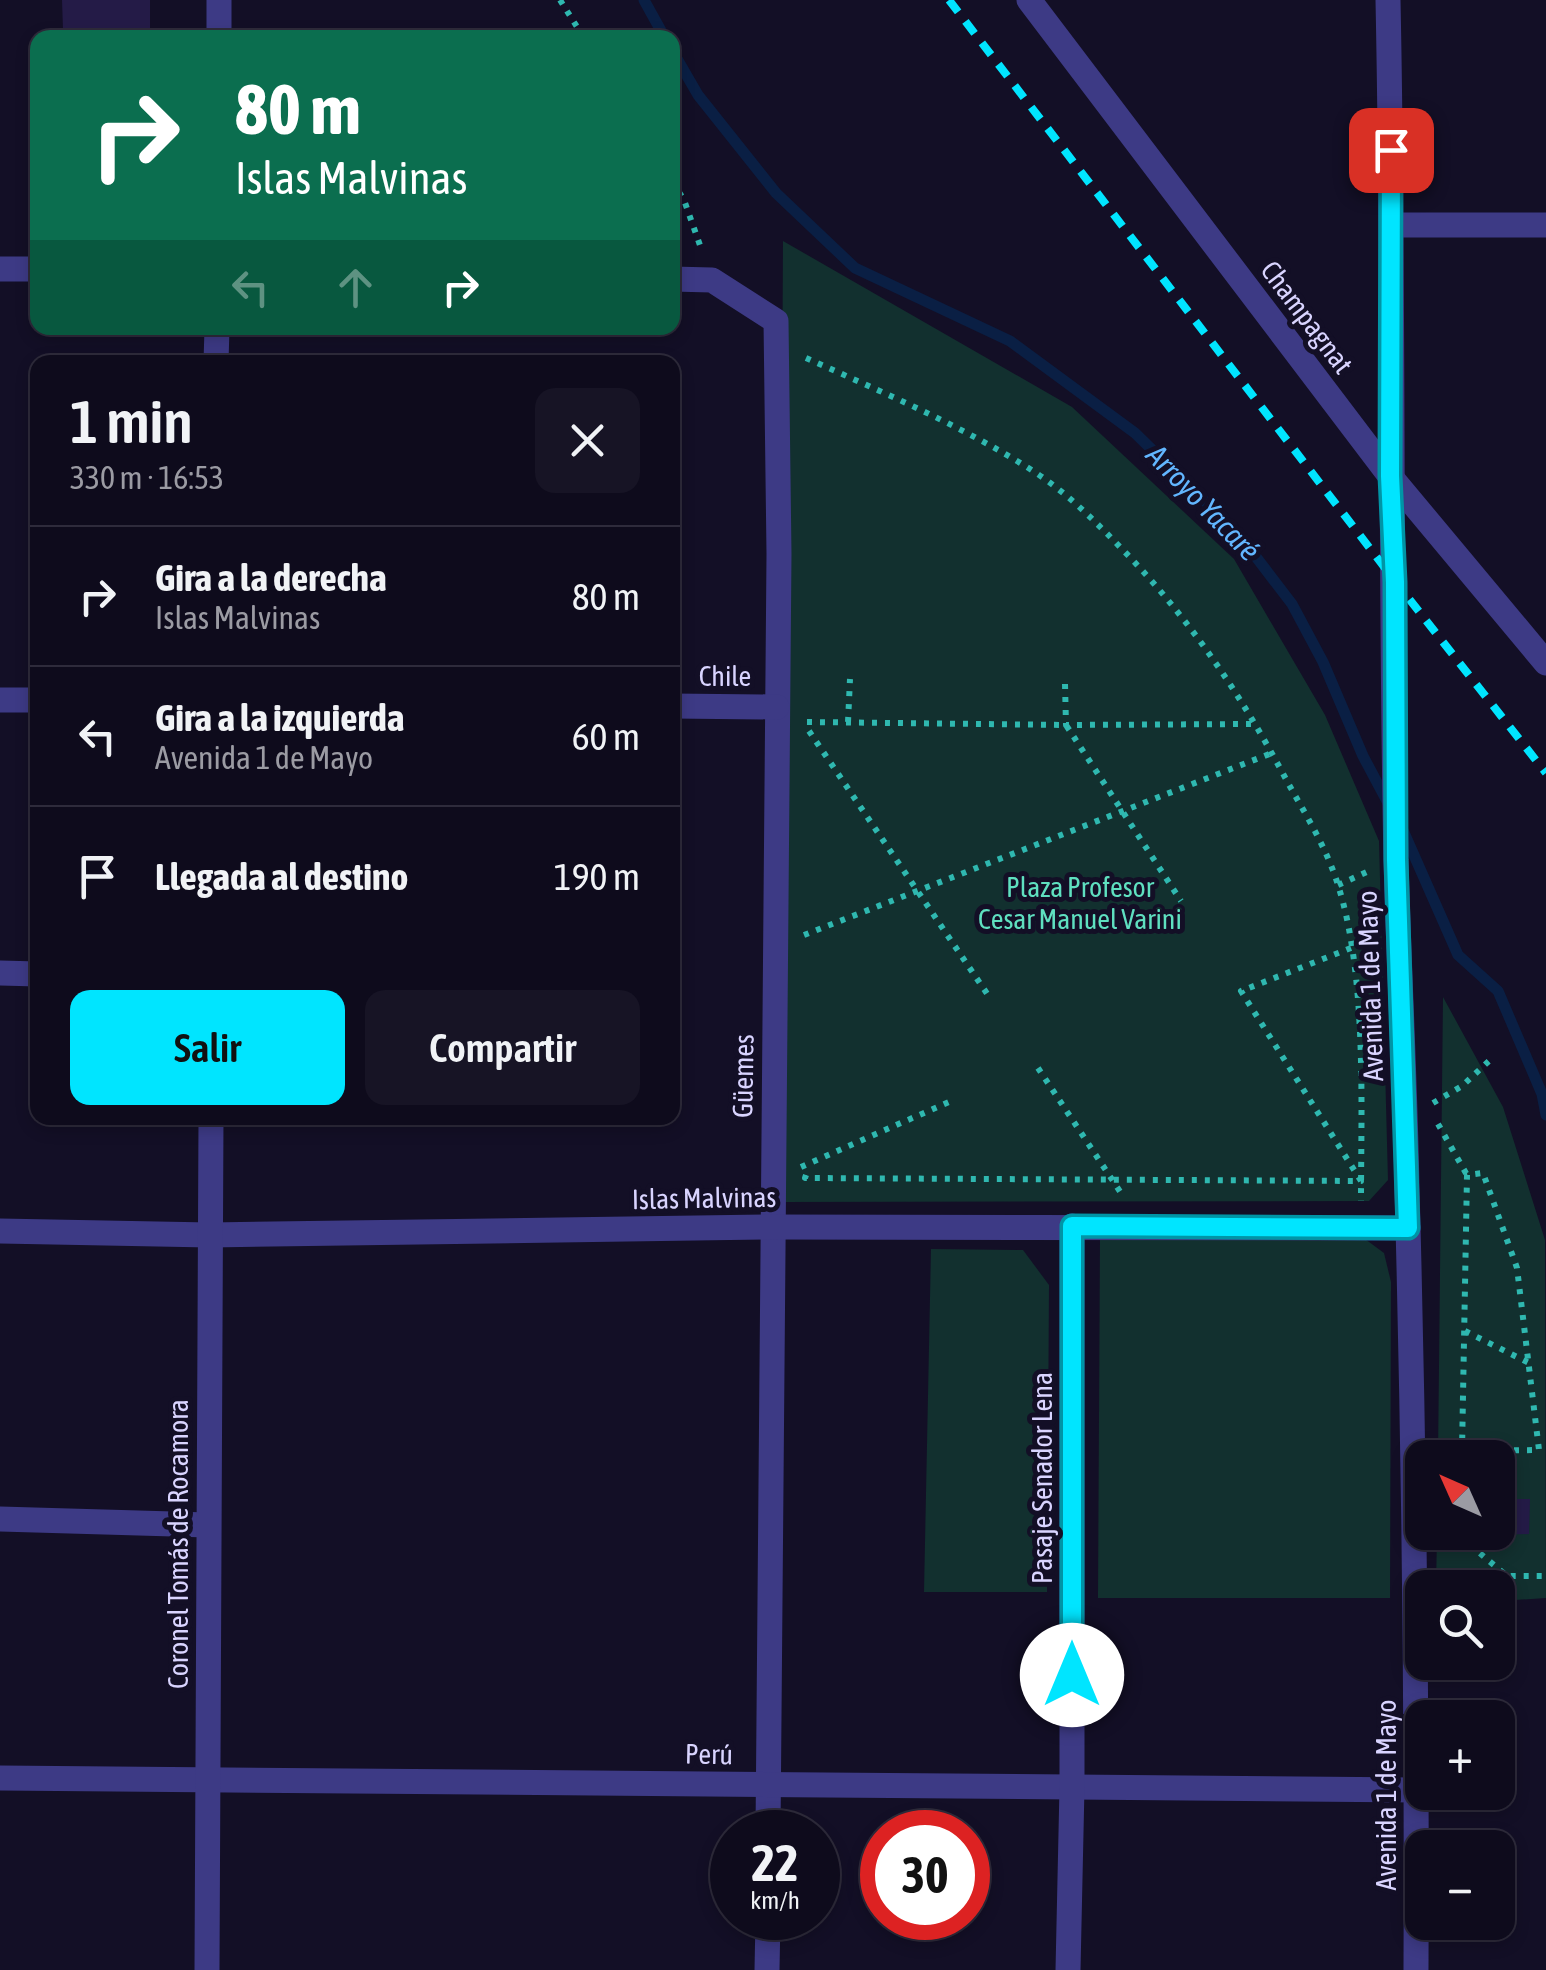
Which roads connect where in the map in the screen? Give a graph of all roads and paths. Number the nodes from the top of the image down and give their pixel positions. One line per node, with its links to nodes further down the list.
1 (220, 0): 5 (street)
2 (560, 0): 6 (path)
3 (1028, 0): 15 (street, Champagnat)
4 (1388, 0): 8 (street, Avenida 1 de Mayo)
5 (219, 30)
6 (579, 30)
7 (680, 194): 13 (path)
8 (1393, 226): 9 (street); 15 (street, Avenida 1 de Mayo)
9 (1546, 226)
10 (0, 269): 11 (street)
11 (30, 269)
12 (680, 279): 13 (street)
13 (712, 280): 22 (street, Güemes)
14 (806, 377): 25 (path)
15 (1390, 476): 16 (street, Champagnat); 54 (street, Avenida 1 de Mayo)
16 (1546, 663)
17 (850, 679): 24 (path)
18 (1066, 684): 26 (path)
19 (0, 700): 20 (street)
20 (30, 700)
21 (680, 706): 22 (street, Chile)
22 (777, 707): 34 (street, Güemes)
23 (802, 722): 24 (path); 27 (path); 30 (path)
24 (848, 722): 26 (path)
25 (1257, 724): 26 (path); 28 (path)
26 (1066, 726): 29 (path)
27 (803, 741)
28 (1272, 753): 29 (path); 35 (path)
29 (1123, 811): 30 (path); 31 (path)
30 (917, 892): 33 (path); 39 (path)
31 (1180, 901)
32 (805, 915): 33 (path)
33 (806, 934): 34 (path); 36 (path)
34 (775, 947): 47 (street, Güemes)
35 (1351, 948): 49 (path); 49 (path)
36 (806, 954)
37 (0, 974): 38 (street)
38 (30, 974)
39 (990, 998)
40 (1490, 1060): 43 (path)
41 (1038, 1068): 48 (path)
42 (951, 1101): 46 (path)
43 (1428, 1106)
44 (212, 1125): 56 (street, Coronel Tomás de Rocamora)
45 (807, 1146): 46 (path)
46 (807, 1165): 47 (path); 48 (path)
47 (772, 1175): 51 (street, Güemes)
48 (1112, 1178): 49 (path); 52 (path)
49 (1361, 1181): 53 (path)
50 (1072, 1226): 51 (street, Islas Malvinas); 52 (street, Islas Malvinas); 71 (street, Pasaje Senador Lena)
51 (772, 1227): 56 (street, Islas Malvinas); 70 (street, Güemes)
52 (1144, 1227): 53 (street, Islas Malvinas)
53 (1361, 1228): 54 (street, Islas Malvinas)
54 (1408, 1228): 67 (street, Avenida 1 de Mayo)
55 (0, 1231): 56 (street, Islas Malvinas)
56 (210, 1235): 62 (street, Coronel Tomás de Rocamora)
57 (1465, 1331): 58 (path); 58 (path); 59 (path)
58 (1529, 1363): 60 (path)
59 (1462, 1440)
60 (1515, 1451)
61 (0, 1519): 62 (street)
62 (208, 1525): 69 (street, Coronel Tomás de Rocamora)
63 (1476, 1550): 64 (path)
64 (1500, 1570)
65 (1515, 1576): 66 (path)
66 (1546, 1576)
67 (1416, 1700)
68 (0, 1778): 69 (street, Perú)
69 (206, 1780): 70 (street, Perú); 76 (street, Coronel Tomás de Rocamora)
70 (769, 1785): 71 (street, Perú); 73 (street, Güemes)
71 (1072, 1788): 72 (street, Perú); 78 (street, Pasaje Senador Lena)
72 (1405, 1790)
73 (768, 1810)
74 (1417, 1810): 79 (street, Avenida 1 de Mayo)
75 (768, 1940): 77 (street)
76 (207, 1970)
77 (767, 1970)
78 (1068, 1970)
79 (1416, 1970)

